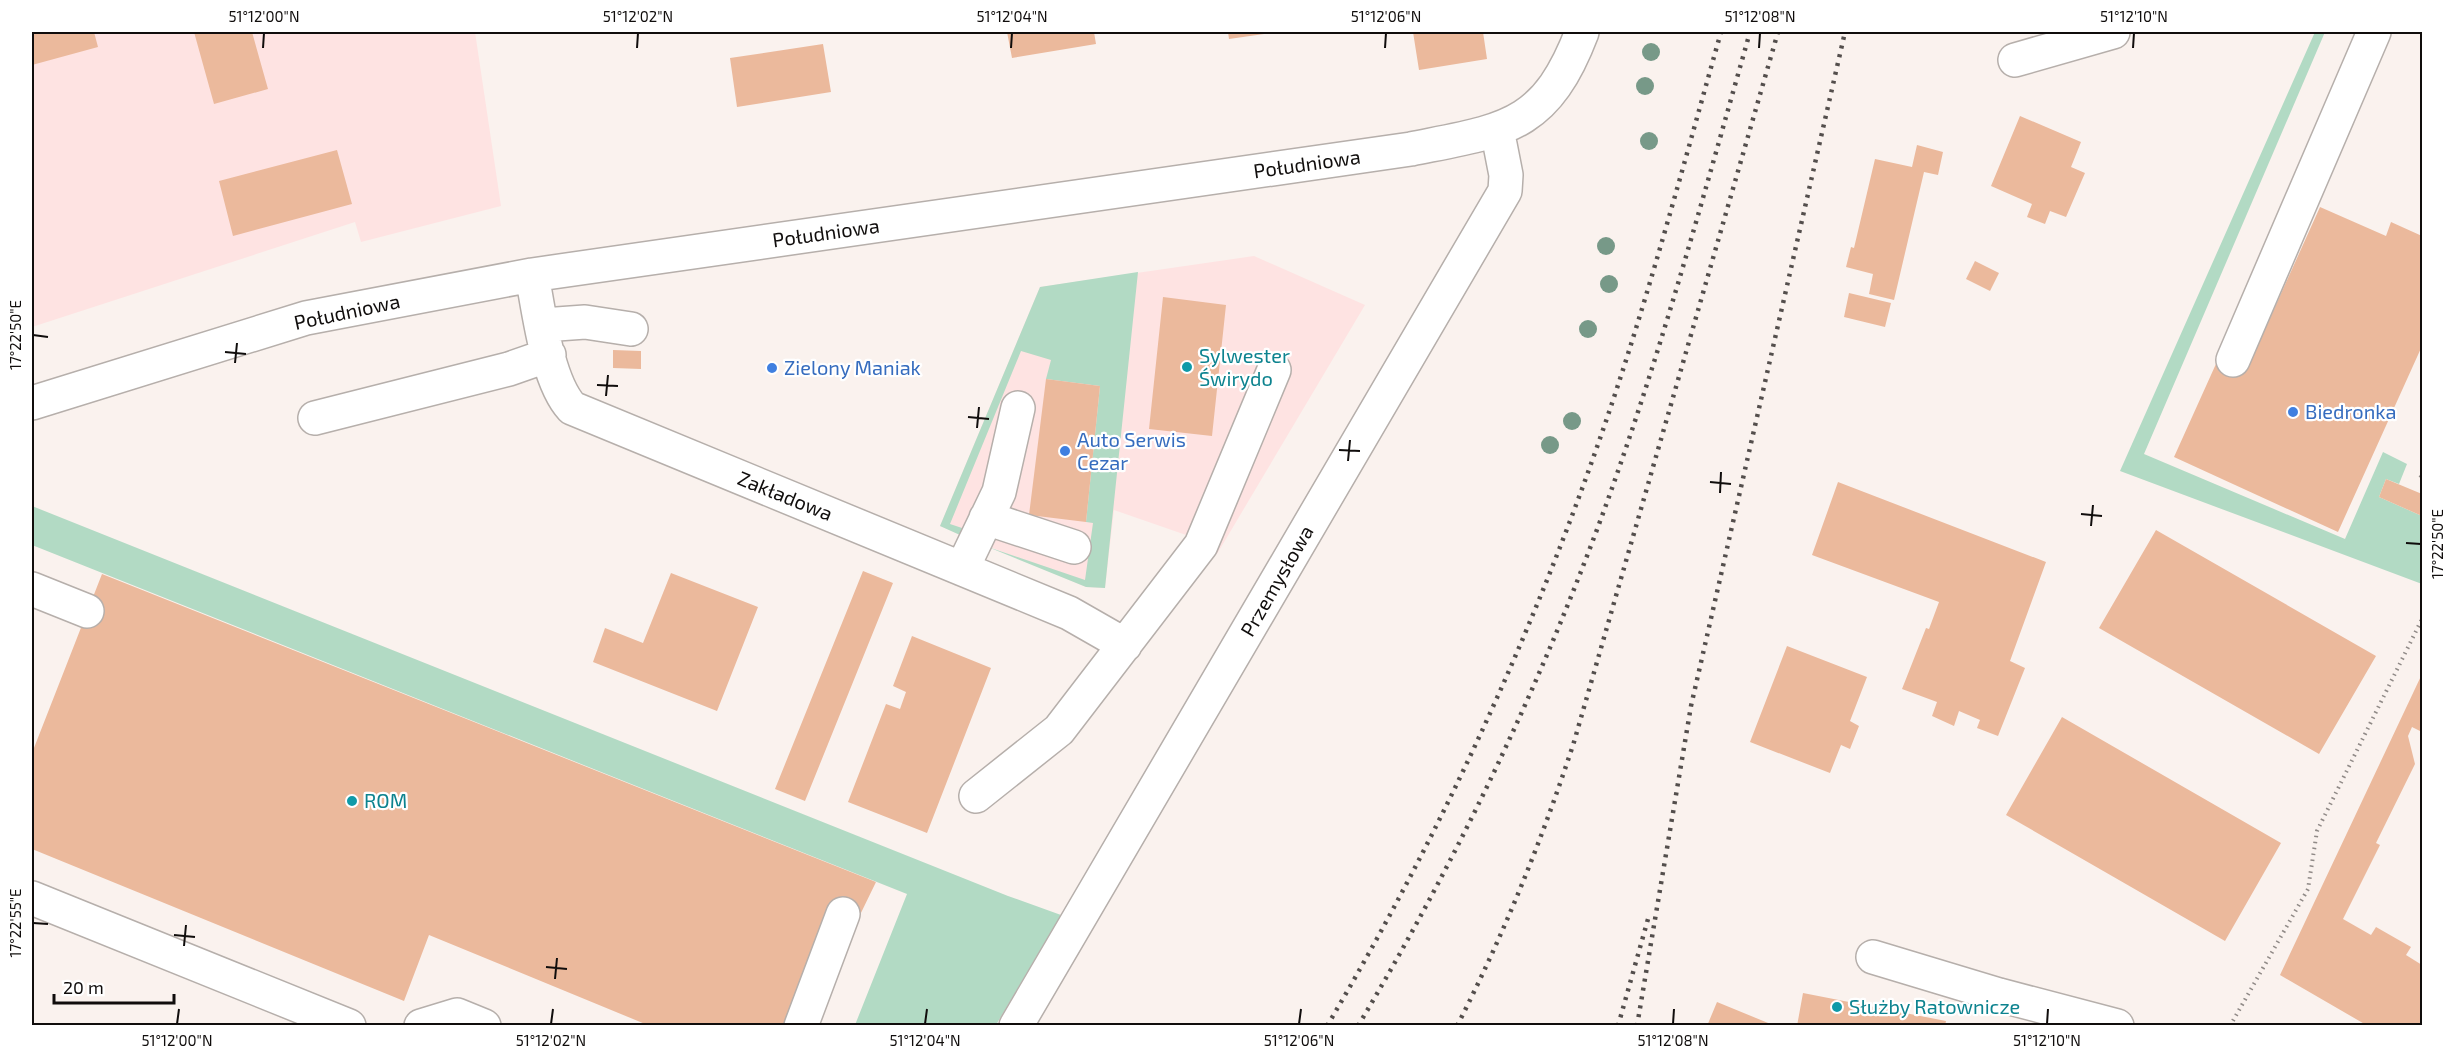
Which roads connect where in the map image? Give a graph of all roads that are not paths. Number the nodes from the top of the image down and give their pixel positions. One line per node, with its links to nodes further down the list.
1 (1582, 32): 5 (street, Południowa)
2 (2113, 32): 4 (street)
3 (2374, 32): 9 (street)
4 (2015, 60)
5 (1497, 129): 6 (street, Południowa); 28 (street, Przemysłowa)
6 (532, 275): 8 (street, Zakładowa); 11 (street, Południowa)
7 (631, 328): 8 (street)
8 (546, 340): 13 (street); 16 (street, Zakładowa)
9 (2233, 360)
10 (1274, 370): 19 (street)
11 (32, 403)
12 (1018, 408): 14 (street)
13 (315, 418)
14 (986, 518): 15 (street); 16 (street)
15 (1074, 547)
16 (962, 569): 19 (street, Zakładowa)
17 (32, 589): 18 (street)
18 (87, 611)
19 (1125, 645): 20 (street)
20 (976, 796)
21 (32, 898): 24 (street)
22 (843, 914): 27 (street)
23 (1874, 957): 29 (street)
24 (349, 1026)
25 (421, 1026): 26 (street)
26 (484, 1026)
27 (801, 1026)
28 (1016, 1026)
29 (2116, 1026)

